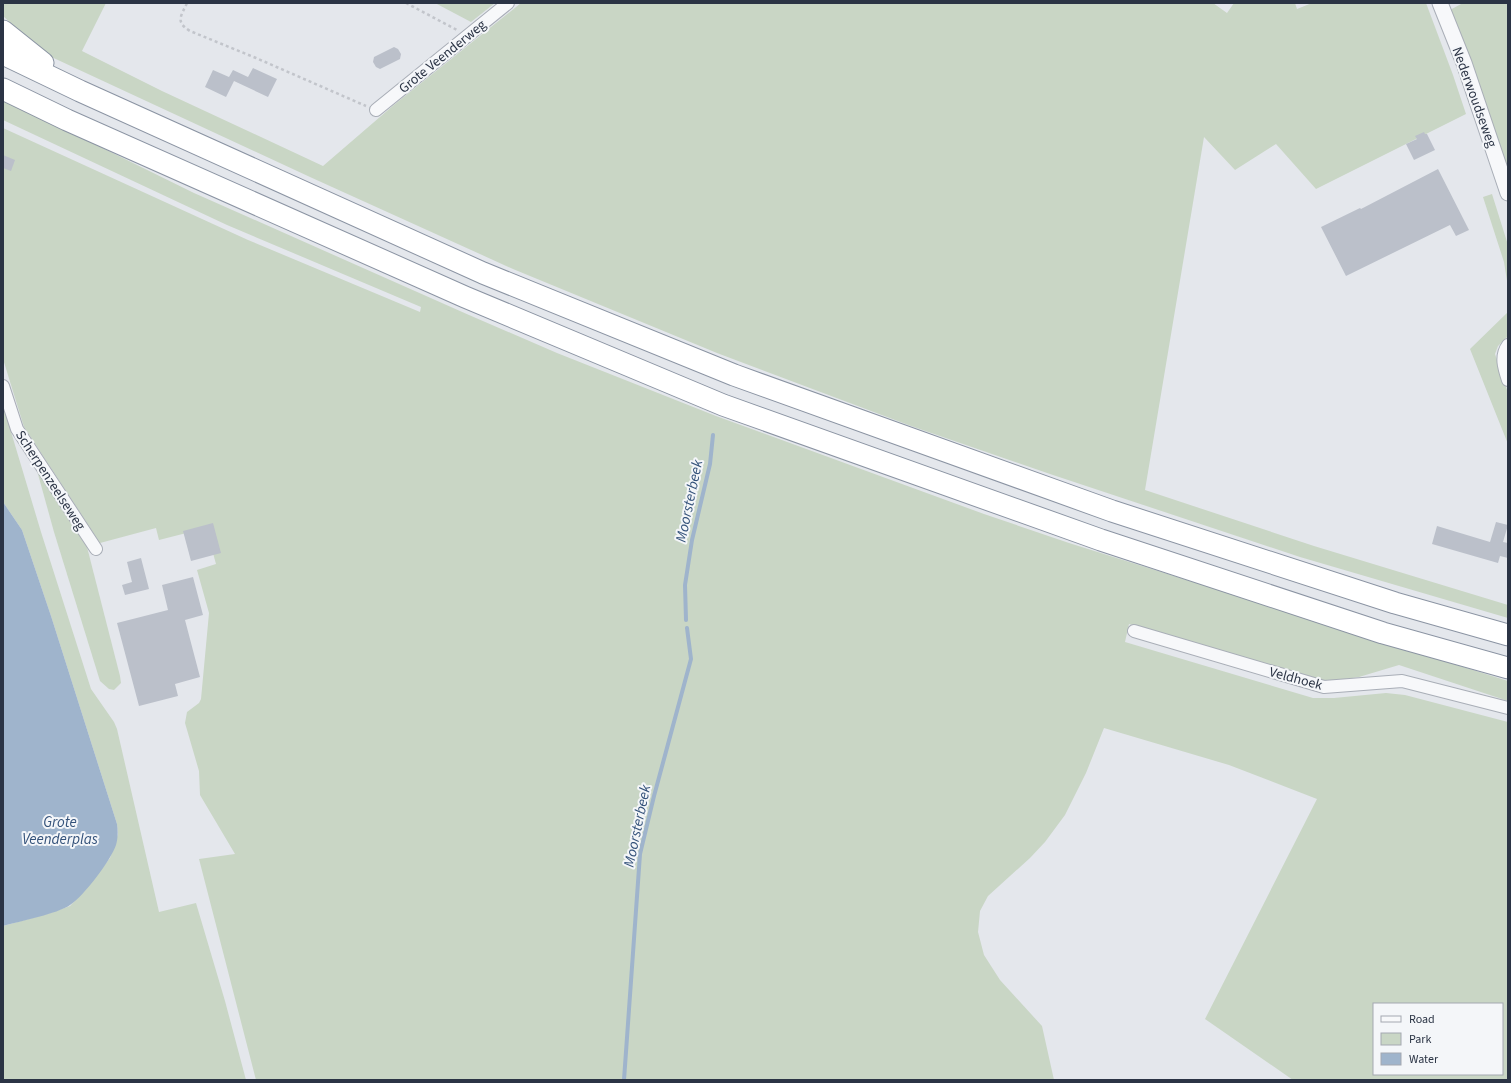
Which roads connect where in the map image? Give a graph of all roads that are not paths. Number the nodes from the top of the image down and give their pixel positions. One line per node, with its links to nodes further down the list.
1 (508, 3): 7 (street, Grote Veenderweg)
2 (1440, 3): 8 (street, Nederwoudseweg)
3 (3, 31): 6 (highway)
4 (3, 54): 6 (highway)
5 (3, 89): 15 (highway)
6 (80, 91): 14 (highway)
7 (376, 110)
8 (1508, 193)
9 (1508, 345): 10 (street)
10 (1508, 380)
11 (3, 386): 12 (street, Scherpenzeelseweg)
12 (96, 549)
13 (1134, 630): 16 (street, Veldhoek)
14 (1508, 635)
15 (1508, 668)
16 (1508, 708)

